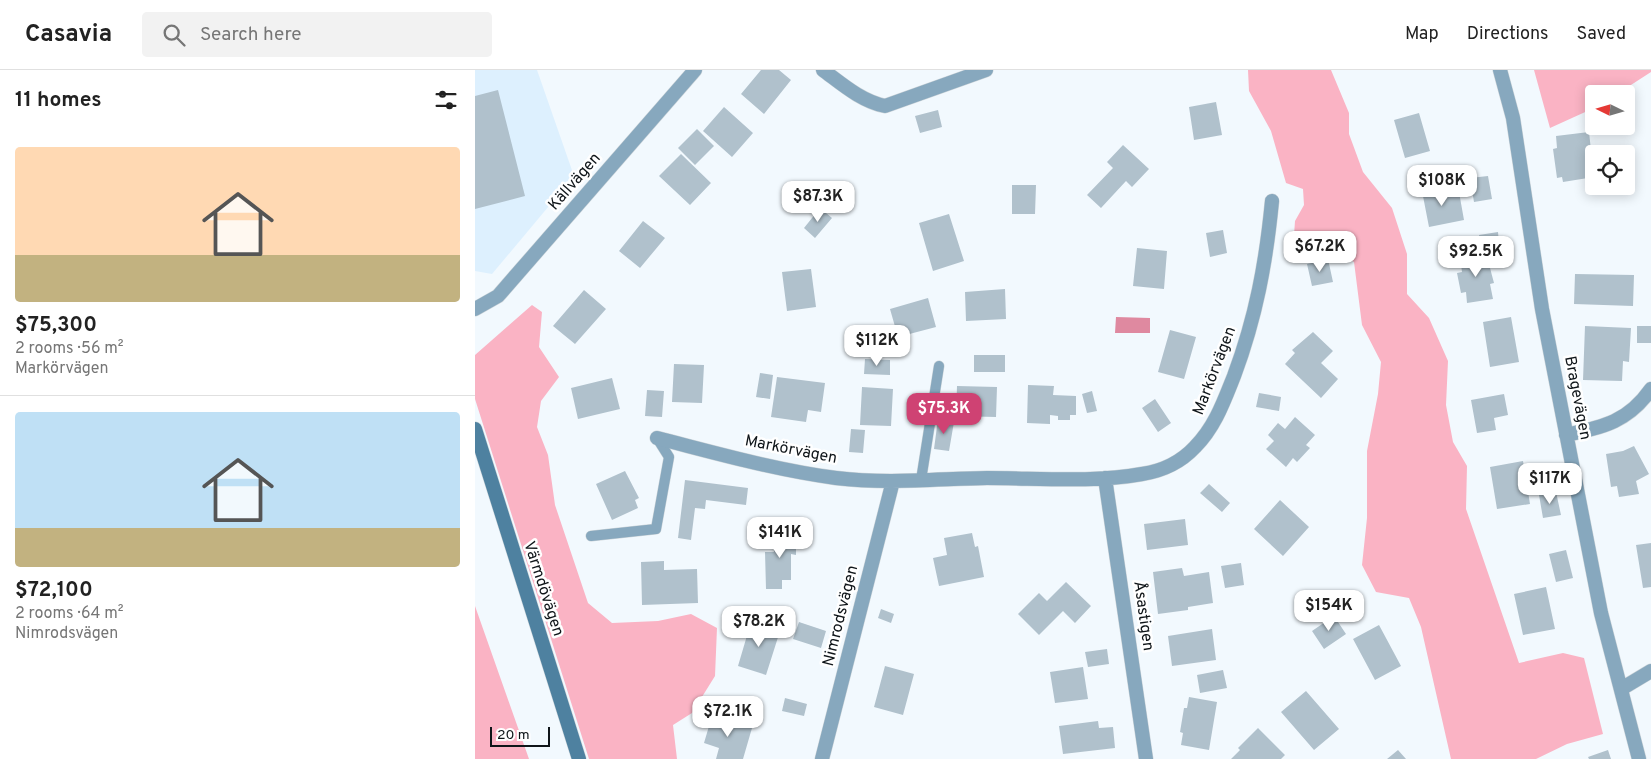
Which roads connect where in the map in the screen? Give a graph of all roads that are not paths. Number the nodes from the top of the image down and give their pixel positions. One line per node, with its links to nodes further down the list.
1 (695, 70): 6 (street, Källvägen)
2 (823, 70): 3 (street)
3 (987, 70)
4 (1500, 70): 10 (street, Bragevägen)
5 (1272, 201): 12 (street, Markörvägen)
6 (475, 309)
7 (939, 366): 13 (lane)
8 (1651, 389): 10 (street)
9 (475, 429): 18 (main road, Värmdövägen)
10 (1566, 435): 17 (street, Bragevägen)
11 (657, 438): 14 (street, Markörvägen); 15 (lane)
12 (1105, 478): 13 (street, Markörvägen); 20 (street, Åsastigen)
13 (921, 480): 14 (street, Markörvägen)
14 (893, 481): 19 (street, Nimrodsvägen)
15 (591, 536)
16 (1651, 671): 17 (street)
17 (1621, 689): 21 (street, Bragevägen)
18 (579, 759)
19 (823, 759)
20 (1146, 759)
21 (1639, 759)

